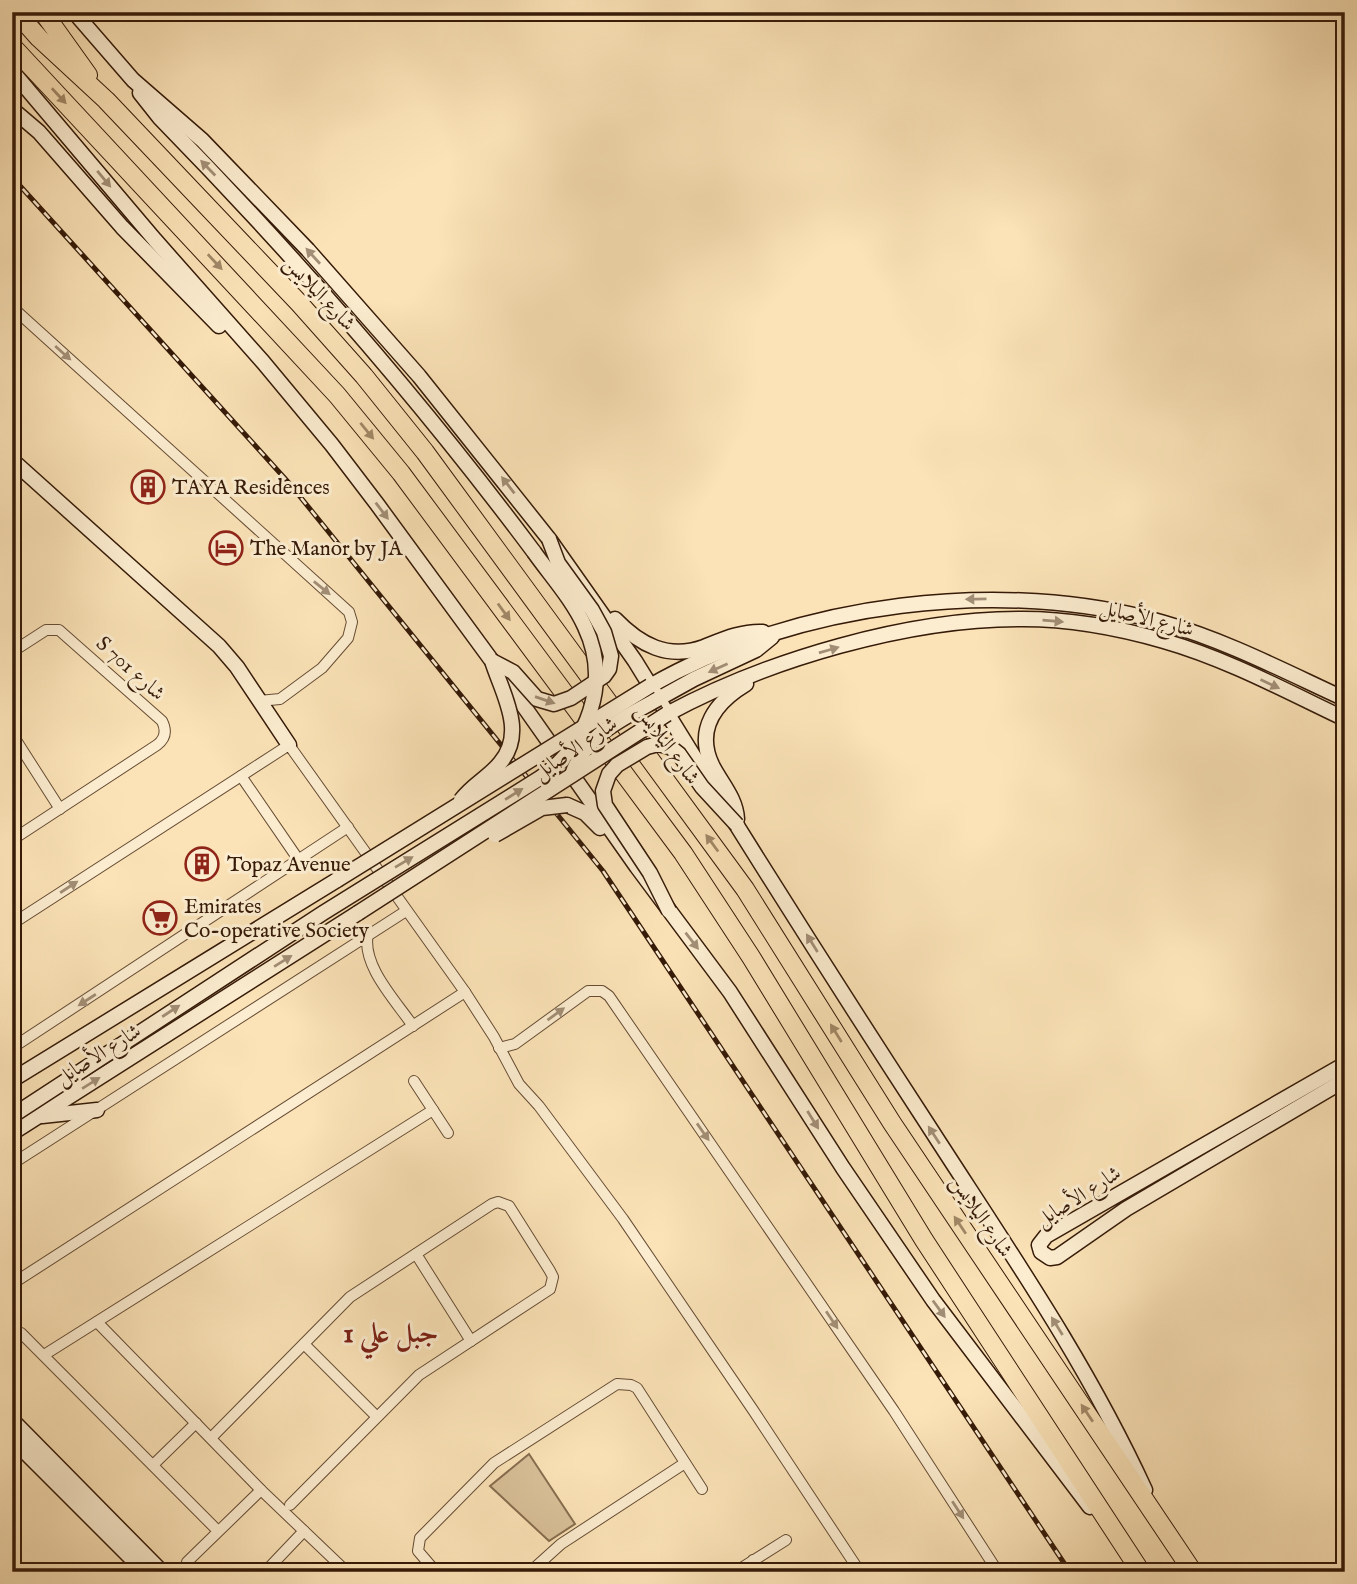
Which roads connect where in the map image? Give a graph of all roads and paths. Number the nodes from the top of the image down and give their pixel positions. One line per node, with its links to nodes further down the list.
1 (16, 12): 7 (highway, شارع اليلايس)
2 (43, 12): 7 (highway)
3 (74, 12): 6 (main road)
4 (12, 46): 78 (highway, one-way to 78)
5 (12, 71): 10 (main road, one-way to 10)
6 (133, 80): 12 (main road, one-way to 6); 53 (main road, one-way to 6, bridge)
7 (106, 100): 75 (highway, شارع اليلايس, one-way to 7)
8 (12, 109): 10 (main road)
9 (12, 307): 21 (street, one-way to 21)
10 (263, 362): 16 (main road, one-way to 16)
11 (12, 460): 21 (main road)
12 (550, 539): 13 (main road); 16 (main road, one-way to 12, bridge)
13 (589, 593): 14 (main road); 18 (main road)
14 (775, 634): 18 (main road, شارع الأصايل); 19 (main road, one-way to 19); 20 (main road, شارع الأصايل, one-way to 14)
15 (12, 652): 29 (street, S 701 شارع)
16 (492, 661): 26 (main road, bridge); 30 (main road, bridge)
17 (764, 671): 22 (main road, شارع الأصايل); 23 (main road, شارع الأصايل, one-way to 23); 31 (main road)
18 (650, 685): 19 (main road, bridge); 26 (main road, شارع الأصايل, bridge)
19 (658, 699): 22 (main road, bridge); 27 (main road, bridge)
20 (1345, 699)
21 (259, 701): 25 (main road)
22 (667, 714): 27 (main road, شارع الأصايل, bridge); 31 (main road, bridge)
23 (1345, 719)
24 (12, 734): 29 (street)
25 (289, 745): 28 (street); 32 (street)
26 (552, 746): 27 (main road, bridge); 30 (main road, شارع الأصايل, bridge)
27 (572, 775): 34 (main road, شارع الأصايل, bridge); 36 (main road)
28 (241, 776): 35 (street); 39 (street, one-way to 28)
29 (60, 809): 33 (street, S 701 شارع)
30 (455, 809): 48 (main road, شارع الأصايل, bridge)
31 (737, 825): 38 (main road, bridge); 75 (main road, one-way to 31)
32 (348, 827): 35 (street); 37 (street)
33 (12, 840)
34 (467, 843): 36 (main road, bridge); 54 (main road, شارع الأصايل, one-way to 34, bridge)
35 (298, 859): 45 (street, one-way to 45)
36 (637, 867): 38 (main road, bridge)
37 (406, 911): 40 (street); 43 (street)
38 (669, 911): 78 (main road, one-way to 78)
39 (12, 925)
40 (368, 934): 41 (street); 42 (street)
41 (343, 950): 42 (street); 51 (street)
42 (370, 962): 44 (street)
43 (465, 992): 44 (street); 46 (street)
44 (413, 1026): 59 (street)
45 (12, 1048)
46 (499, 1048): 90 (street); 91 (street, one-way to 91)
47 (1345, 1064): 49 (main road, شارع الأصايل)
48 (12, 1080)
49 (1345, 1080)
50 (414, 1081): 52 (street)
51 (97, 1110): 54 (main road); 57 (street)
52 (433, 1110): 56 (street); 60 (street)
53 (12, 1116)
54 (37, 1117): 55 (main road, شارع الأصايل)
55 (12, 1133)
56 (447, 1133)
57 (12, 1164)
58 (416, 1254): 62 (street); 62 (street); 63 (street)
59 (12, 1284)
60 (97, 1322): 64 (street); 67 (street)
61 (21, 1333): 64 (street)
62 (471, 1342): 65 (street)
63 (304, 1344): 65 (street); 68 (street)
64 (44, 1355): 71 (street)
65 (376, 1416): 74 (street)
66 (12, 1420): 83 (main road)
67 (196, 1423): 68 (street); 71 (street)
68 (211, 1438): 73 (street)
69 (12, 1439): 82 (main road)
70 (685, 1463): 72 (street); 86 (street); 87 (street)
71 (153, 1465): 76 (street)
72 (702, 1489)
73 (261, 1490): 76 (street); 77 (street)
74 (290, 1504)
75 (1157, 1516): 93 (highway, شارع اليلايس)
76 (218, 1531): 81 (street)
77 (304, 1531): 84 (street); 85 (street)
78 (1120, 1539): 92 (highway)
79 (786, 1540): 80 (street)
80 (753, 1560): 88 (street); 89 (street)
81 (187, 1562)
82 (145, 1572)
83 (162, 1572)
84 (265, 1572)
85 (346, 1572)
86 (436, 1572)
87 (530, 1572)
88 (735, 1572)
89 (760, 1572)
90 (860, 1572)
91 (998, 1572)
92 (1141, 1572)
93 (1193, 1572)

